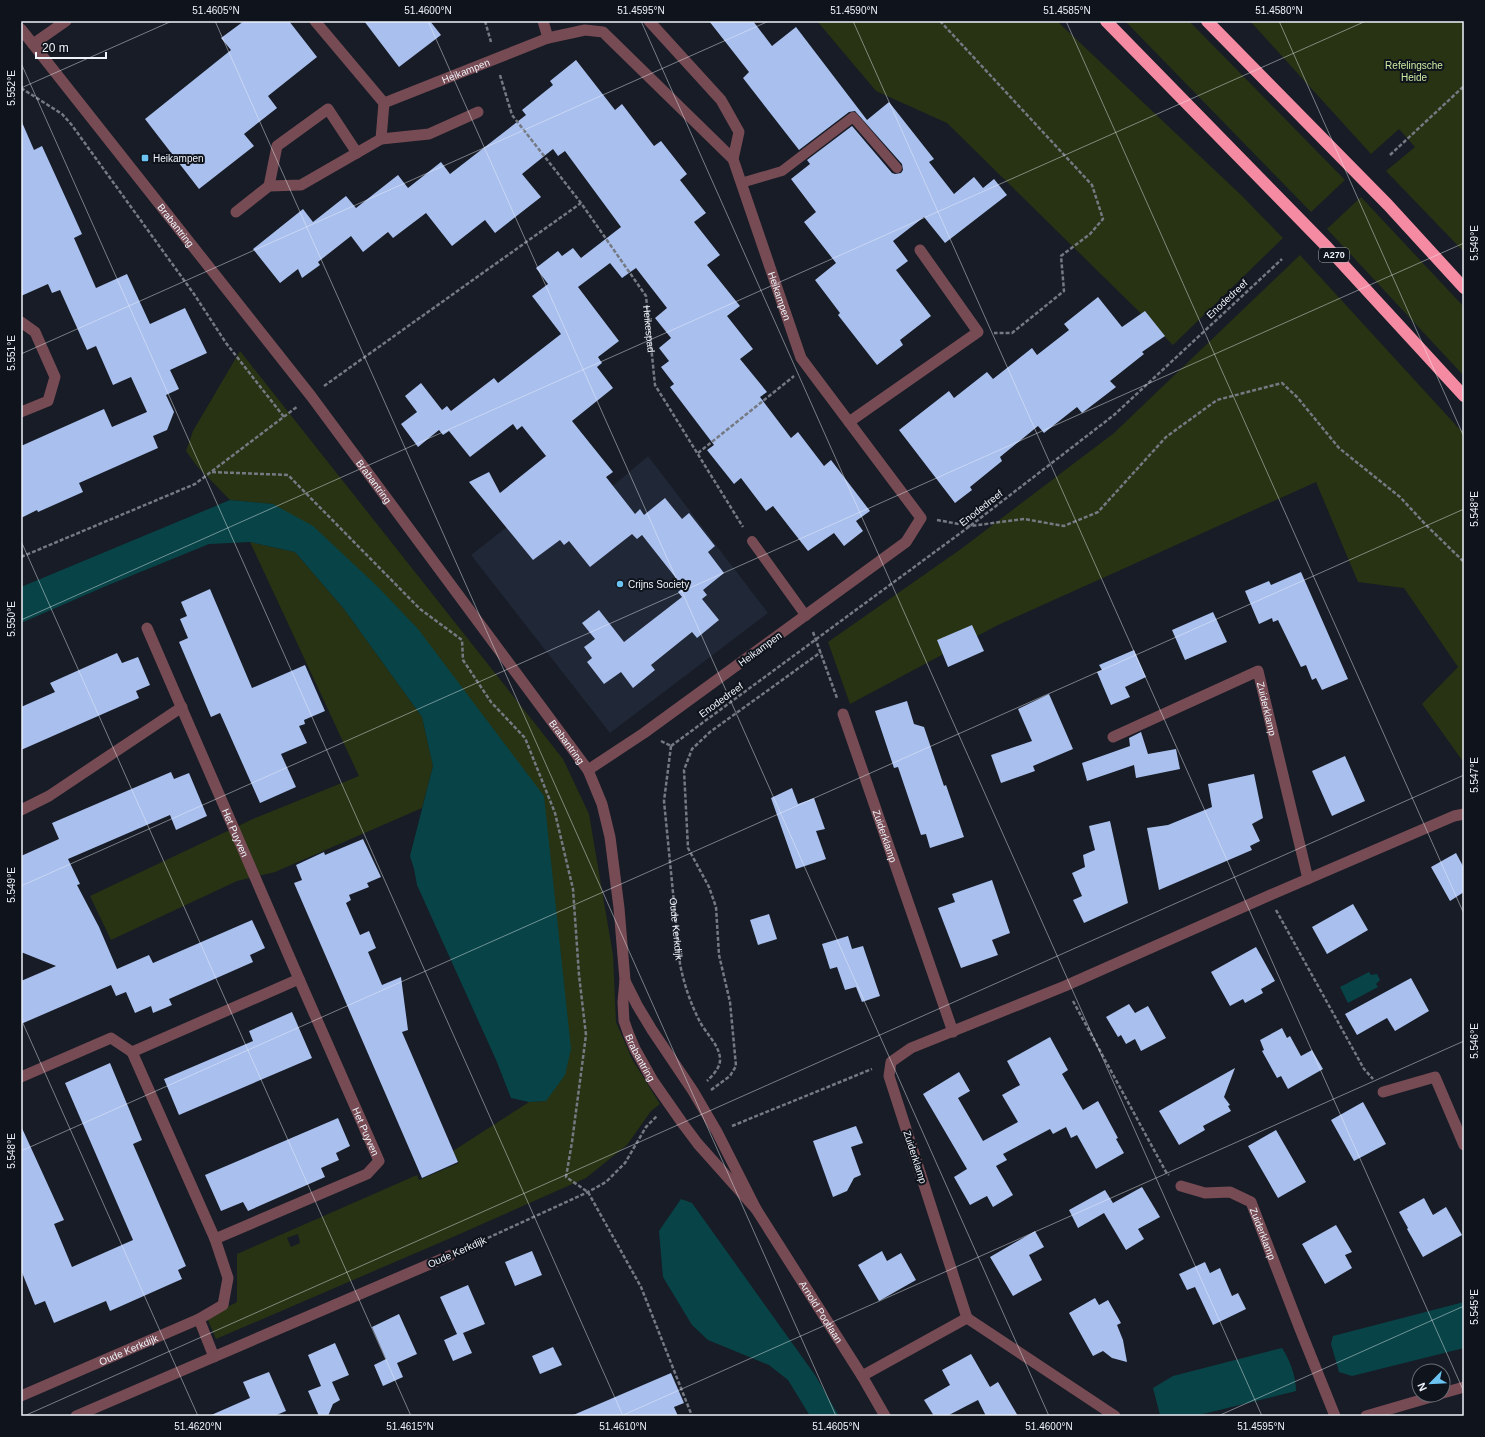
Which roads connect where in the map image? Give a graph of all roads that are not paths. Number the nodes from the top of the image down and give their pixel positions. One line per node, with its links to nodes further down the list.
1 (66, 21): 9 (street)
2 (315, 21): 10 (street)
3 (543, 21): 8 (street)
4 (649, 21): 14 (street)
5 (1106, 21): 22 (highway, A270)
6 (1208, 21): 20 (highway)
7 (21, 29): 9 (street, Brabantring)
8 (548, 38): 10 (street, Heikampen); 14 (street, Heikampen)
9 (34, 44): 31 (street, Brabantring)
10 (384, 103): 12 (street)
11 (478, 112): 12 (street)
12 (382, 139): 13 (street)
13 (357, 153): 17 (street); 17 (street)
14 (733, 159): 16 (street, Heikampen)
15 (897, 168): 16 (lane)
16 (741, 183): 24 (street, Heikampen)
17 (269, 186): 18 (street)
18 (236, 212)
19 (920, 250): 24 (street)
20 (1464, 288)
21 (21, 322): 23 (street)
22 (1464, 396)
23 (21, 412)
24 (849, 422): 26 (street, Heikampen)
25 (752, 541): 26 (lane)
26 (806, 616): 31 (street, Heikampen)
27 (147, 628): 28 (street, Het Puyven)
28 (182, 707): 32 (street); 35 (street, Het Puyven)
29 (843, 714): 37 (street, Zuiderklamp)
30 (1113, 737): 34 (street, Zuiderklamp)
31 (588, 770): 36 (street, Brabantring)
32 (21, 810)
33 (1464, 814): 34 (street)
34 (1308, 879): 37 (street)
35 (299, 979): 38 (street); 46 (street, Het Puyven)
36 (625, 980): 41 (street, Brabantring); 42 (street, Brabantring)
37 (953, 1032): 48 (street, Zuiderklamp)
38 (132, 1052): 39 (street); 46 (street)
39 (21, 1077)
40 (1383, 1092): 43 (street)
41 (695, 1095): 45 (street, Arnold Pootlaan)
42 (670, 1106): 45 (street, Arnold Pootlaan)
43 (1464, 1145)
44 (1181, 1186): 59 (street, Zuiderklamp)
45 (756, 1209): 51 (street, Arnold Pootlaan)
46 (215, 1239): 49 (street)
47 (451, 1255): 50 (street, Oude Kerkdijk)
48 (967, 1318): 51 (street); 58 (street)
49 (199, 1319): 50 (street); 54 (street, Oude Kerkdijk)
50 (214, 1357): 56 (street, Oude Kerkdijk)
51 (862, 1376): 57 (street, Arnold Pootlaan)
52 (1464, 1387): 53 (street)
53 (1451, 1391)
54 (21, 1396)
55 (1411, 1403): 60 (street)
56 (76, 1416)
57 (884, 1416)
58 (1115, 1416)
59 (1335, 1416)
60 (1366, 1416)

